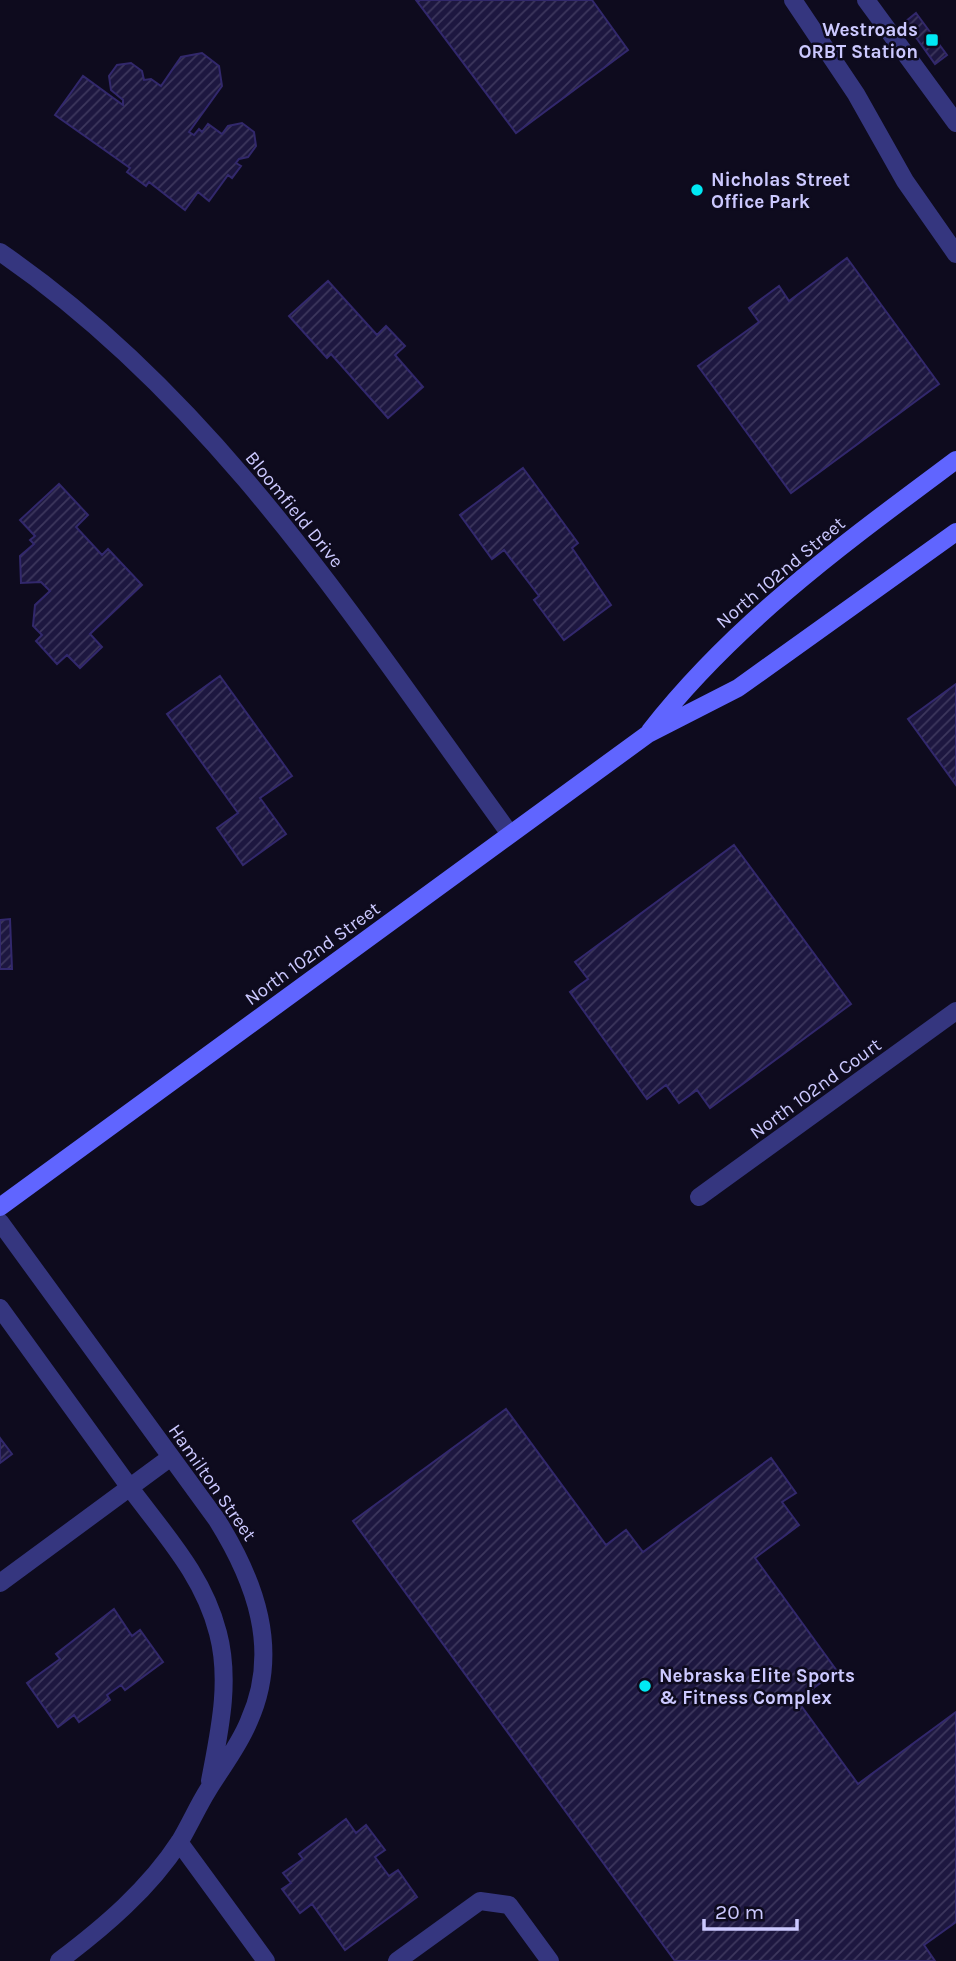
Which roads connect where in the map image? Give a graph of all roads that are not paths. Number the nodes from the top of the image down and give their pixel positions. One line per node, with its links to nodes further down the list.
1 (793, 0): 5 (street)
2 (866, 0): 3 (street)
3 (953, 117)
4 (0, 252): 9 (street, Bloomfield Drive)
5 (956, 254)
6 (956, 460): 8 (main road, North 102nd Street)
7 (956, 532): 8 (main road, North 102nd Street)
8 (648, 734): 9 (main road, North 102nd Street)
9 (510, 834): 12 (main road, North 102nd Street)
10 (956, 1011): 11 (street, North 102nd Court)
11 (699, 1197)
12 (0, 1207)
13 (0, 1223): 15 (street, Hamilton Street)
14 (0, 1308): 16 (street)
15 (171, 1457): 16 (street); 18 (street, Hamilton Street)
16 (130, 1488): 17 (street); 18 (street)
17 (0, 1583)
18 (208, 1791): 19 (street)
19 (179, 1842): 20 (street); 21 (street)
20 (59, 1961)
21 (266, 1961)
22 (397, 1961): 23 (street)
23 (550, 1961)

